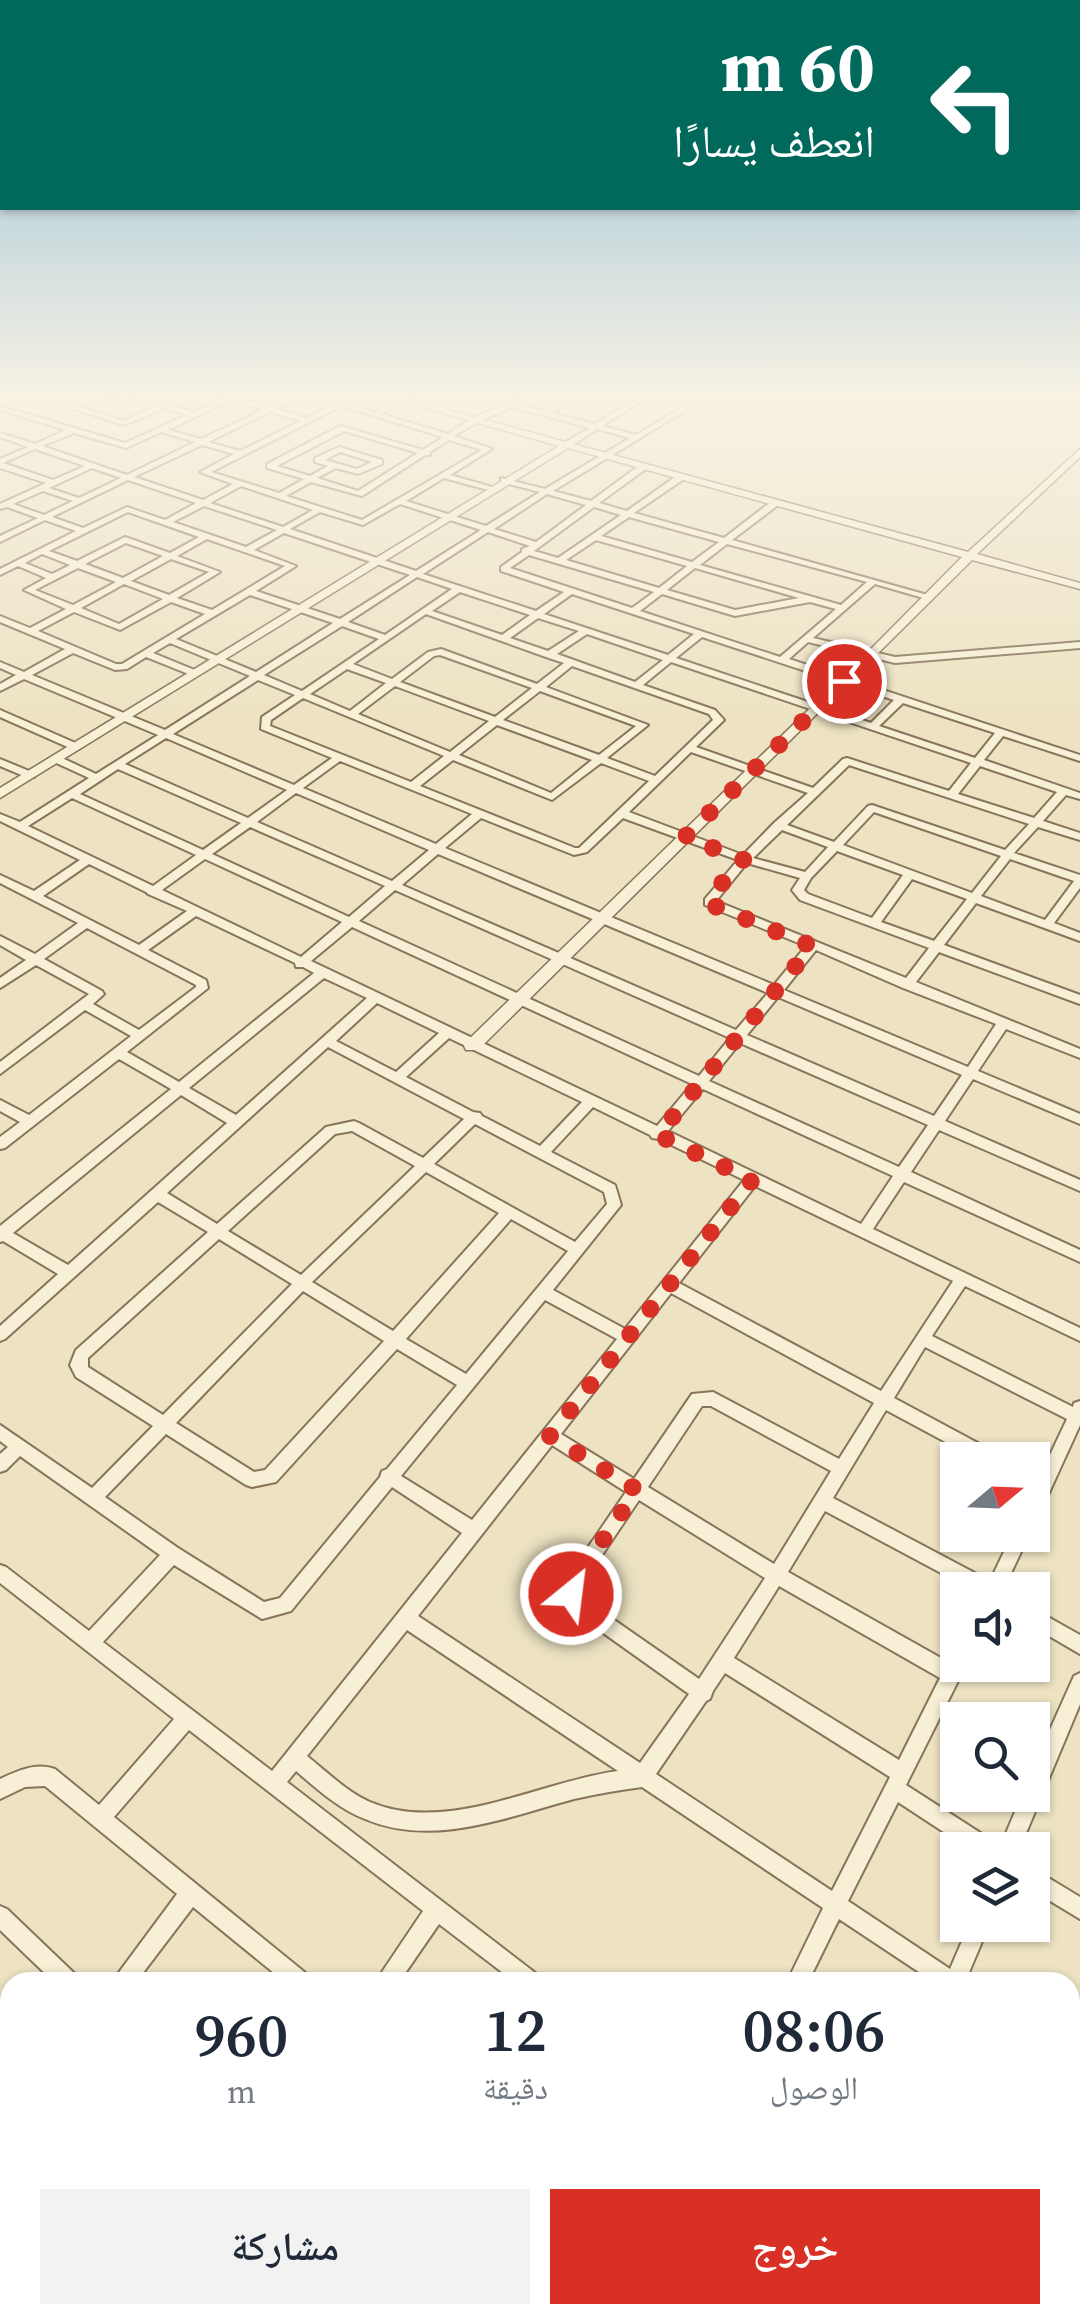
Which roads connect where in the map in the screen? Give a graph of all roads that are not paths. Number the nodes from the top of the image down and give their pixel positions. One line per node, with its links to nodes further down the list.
1 (73, 503): 19 (street)
2 (200, 503): 20 (street)
3 (207, 503): 22 (street)
4 (299, 503): 16 (street)
5 (397, 503): 16 (street)
6 (404, 503): 18 (street)
7 (467, 503): 18 (street)
8 (528, 503): 23 (street)
9 (592, 503): 28 (street)
10 (594, 503): 17 (street)
11 (643, 503): 17 (street)
12 (774, 503): 27 (street)
13 (776, 503): 32 (street)
14 (1026, 503): 32 (street)
15 (3, 505): 19 (street)
16 (318, 510): 22 (street)
17 (629, 513): 25 (street); 27 (street)
18 (444, 517): 23 (street); 33 (street)
19 (44, 518): 21 (street); 26 (street)
20 (167, 522): 21 (street); 24 (street)
21 (81, 530): 30 (street)
22 (283, 530): 29 (street); 33 (street)
23 (486, 530): 28 (street); 39 (street)
24 (207, 536): 29 (street); 31 (street)
25 (595, 537): 34 (street); 37 (street)
26 (0, 540)
27 (727, 540): 37 (street); 42 (street)
28 (530, 548): 34 (street); 47 (street)
29 (248, 550): 46 (street)
30 (41, 551): 35 (street); 36 (street)
31 (171, 554): 36 (street); 41 (street); 49 (street)
32 (970, 556): 43 (street); 48 (street)
33 (374, 561): 39 (street); 52 (street)
34 (560, 561): 45 (street)
35 (17, 563): 38 (street); 40 (street)
36 (77, 564): 40 (street); 41 (street)
37 (695, 565): 45 (street); 50 (street)
38 (0, 572)
39 (416, 576): 44 (street); 59 (street)
40 (52, 577): 51 (street)
41 (123, 581): 49 (street); 51 (street)
42 (874, 581): 48 (street); 53 (street)
43 (1080, 586)
44 (458, 589): 54 (street); 57 (street)
45 (660, 591): 50 (street); 55 (street)
46 (250, 592): 52 (street); 56 (street)
47 (570, 592): 55 (street); 57 (street)
48 (927, 596): 71 (street)
49 (170, 598): 51 (street); 56 (street)
50 (810, 599): 53 (street)
51 (71, 608): 60 (street)
52 (298, 608): 59 (street); 72 (street)
53 (842, 608): 65 (street)
54 (425, 611): 63 (street); 64 (street)
55 (633, 612): 62 (street)
56 (213, 614): 66 (street)
57 (535, 615): 61 (street); 64 (street)
58 (0, 620): 60 (street)
59 (342, 623): 63 (street); 80 (street)
60 (30, 632): 68 (street)
61 (584, 632): 70 (street); 73 (street)
62 (700, 634): 73 (street); 74 (street)
63 (386, 638): 77 (street)
64 (502, 638): 70 (street)
65 (806, 639): 71 (street); 74 (street)
66 (170, 640): 69 (street); 72 (street)
67 (1080, 645): 71 (street)
68 (73, 649): 69 (street); 79 (street)
69 (146, 654): 78 (street)
70 (550, 654): 75 (street)
71 (870, 657): 81 (street)
72 (218, 660): 78 (street); 80 (street)
73 (668, 660): 83 (street); 88 (street)
74 (781, 661): 81 (street)
75 (571, 662): 83 (street); 84 (street)
76 (0, 665): 79 (street)
77 (346, 665): 82 (street); 86 (street)
78 (194, 673): 91 (street)
79 (23, 676): 85 (street); 91 (street)
80 (257, 676): 86 (street); 95 (street)
81 (844, 681): 87 (street); 88 (street)
82 (393, 682): 84 (street); 90 (street); 92 (street)
83 (637, 685): 97 (street)
84 (539, 686): 92 (street); 102 (street)
85 (0, 688)
86 (303, 695): 90 (street); 99 (street)
87 (900, 700): 93 (street); 94 (street)
88 (817, 708): 93 (street); 106 (street)
89 (0, 713): 96 (street)
90 (352, 714): 98 (street)
91 (121, 719): 95 (street); 96 (street)
92 (493, 719): 98 (street); 102 (street)
93 (873, 726): 103 (street)
94 (1001, 732): 100 (street); 103 (street)
95 (163, 736): 105 (street); 111 (street)
96 (76, 747): 101 (street)
97 (689, 748): 106 (street); 109 (street)
98 (448, 754): 102 (street); 110 (street)
99 (341, 756): 110 (street); 111 (street)
100 (1080, 758)
101 (56, 759): 107 (street); 108 (street)
102 (602, 760): 109 (street)
103 (975, 760): 113 (street); 114 (street)
104 (0, 762): 107 (street)
105 (118, 764): 108 (street); 121 (street)
106 (753, 770): 112 (street); 125 (street)
107 (30, 775): 115 (street)
108 (97, 778): 116 (street)
109 (656, 780): 119 (street)
110 (413, 786): 118 (street)
111 (292, 790): 121 (street); 128 (street)
112 (812, 791): 114 (street); 123 (street)
113 (1064, 791): 117 (street); 122 (street)
114 (953, 793): 122 (street)
115 (0, 794)
116 (72, 794): 124 (street); 130 (street)
117 (1080, 796)
118 (480, 813): 119 (street); 128 (street)
119 (621, 814): 125 (street)
120 (0, 817): 124 (street)
121 (248, 822): 130 (street); 137 (street)
122 (1038, 822): 126 (street); 129 (street)
123 (778, 825): 127 (street); 131 (street)
124 (20, 828): 132 (street)
125 (685, 837): 131 (street); 142 (street)
126 (1080, 837)
127 (834, 846): 129 (street); 133 (street); 134 (street)
128 (436, 849): 137 (street); 142 (street)
129 (1009, 852): 136 (street); 140 (street)
130 (204, 854): 138 (street); 143 (street)
131 (744, 860): 134 (street); 149 (street)
132 (86, 861): 138 (street); 139 (street)
133 (910, 874): 140 (street); 145 (street)
134 (806, 876): 145 (street)
135 (0, 878): 139 (street)
136 (1080, 879): 146 (street)
137 (393, 886): 143 (street); 153 (street)
138 (152, 892): 141 (street)
139 (35, 896): 144 (street)
140 (974, 897): 146 (street); 150 (street)
141 (193, 912): 151 (street); 154 (street)
142 (601, 919): 153 (street); 158 (street)
143 (351, 921): 154 (street); 159 (street)
144 (88, 922): 151 (street); 152 (street)
145 (874, 923): 150 (street)
146 (1047, 925): 147 (street)
147 (1080, 937)
148 (0, 940): 152 (street)
149 (812, 946): 157 (street); 158 (street)
150 (936, 946): 157 (street); 161 (street)
151 (142, 949): 165 (street)
152 (37, 959): 156 (street); 162 (street)
153 (558, 959): 159 (street); 166 (street)
154 (300, 964): 155 (street)
155 (322, 973): 160 (street); 175 (street)
156 (0, 984)
157 (908, 984): 163 (street)
158 (774, 992): 166 (street); 172 (street)
159 (520, 997): 168 (street); 174 (street)
160 (374, 998): 164 (street); 167 (street)
161 (1080, 1000)
162 (86, 1005): 165 (street); 171 (street)
163 (1002, 1024): 170 (street); 172 (street)
164 (446, 1033): 168 (street); 173 (street)
165 (140, 1036): 169 (street)
166 (738, 1036): 174 (street); 182 (street)
167 (328, 1042): 173 (street); 181 (street)
168 (472, 1046): 176 (street)
169 (118, 1053): 175 (street); 180 (street)
170 (1080, 1054)
171 (0, 1069)
172 (969, 1071): 179 (street); 182 (street)
173 (397, 1078): 178 (street)
174 (701, 1082): 183 (street); 187 (street)
175 (179, 1088): 181 (street); 194 (street)
176 (590, 1102): 183 (street); 185 (street)
177 (0, 1104): 180 (street)
178 (474, 1116): 185 (street); 186 (street)
179 (1080, 1119)
180 (29, 1122): 184 (street)
181 (238, 1122): 190 (street)
182 (936, 1122): 187 (street); 189 (street)
183 (658, 1135): 188 (street)
184 (0, 1144)
185 (542, 1153): 195 (street)
186 (423, 1165): 191 (street); 192 (street); 199 (street)
187 (903, 1174): 193 (street); 196 (street)
188 (752, 1180): 193 (street); 200 (street)
189 (1080, 1186)
190 (158, 1195): 192 (street); 197 (street)
191 (508, 1213): 195 (street); 206 (street)
192 (218, 1230): 199 (street); 210 (street)
193 (863, 1232): 198 (street)
194 (1, 1234): 197 (street)
195 (576, 1249): 201 (street)
196 (1080, 1256)
197 (66, 1272): 203 (street)
198 (961, 1280): 202 (street); 205 (street)
199 (302, 1283): 206 (street); 210 (street)
200 (670, 1285): 204 (street); 208 (street)
201 (542, 1291): 204 (street); 207 (street)
202 (1080, 1335)
203 (0, 1336)
204 (628, 1338): 212 (street)
205 (922, 1338): 208 (street); 209 (street)
206 (396, 1340): 207 (street); 210 (street)
207 (464, 1381): 218 (street)
208 (886, 1401): 213 (street); 217 (street)
209 (1079, 1414): 216 (street)
210 (162, 1425): 220 (street)
211 (0, 1432): 214 (street)
212 (550, 1436): 219 (street); 222 (street)
213 (961, 1442)
214 (20, 1446): 215 (street); 220 (street)
215 (0, 1465)
216 (1050, 1465)
217 (841, 1468): 219 (street); 221 (street)
218 (388, 1476): 222 (street); 223 (street)
219 (637, 1490): 225 (street); 235 (street)
220 (94, 1498): 223 (street)
221 (821, 1500): 224 (street); 225 (street)
222 (474, 1532): 227 (street)
223 (172, 1554): 229 (street)
224 (958, 1572)
225 (776, 1575): 231 (street); 232 (street)
226 (4, 1584): 229 (street)
227 (405, 1618): 238 (street); 239 (street)
228 (1050, 1627): 230 (street)
229 (90, 1643): 236 (street)
230 (1080, 1645)
231 (940, 1661)
232 (724, 1662): 235 (street); 240 (street)
233 (947, 1682): 240 (street)
234 (1080, 1682): 237 (street)
235 (704, 1694): 239 (street)
236 (187, 1718): 241 (street); 243 (street)
237 (1050, 1753)
238 (294, 1758): 239 (street); 241 (street)
239 (642, 1778): 247 (street)
240 (898, 1781): 244 (street); 247 (street)
241 (273, 1784): 249 (street)
242 (0, 1789): 243 (street)
243 (100, 1818): 246 (street)
244 (965, 1832)
245 (1050, 1889): 248 (street)
246 (191, 1892): 253 (street); 254 (street)
247 (836, 1905): 257 (street); 258 (street)
248 (1080, 1908)
249 (436, 1910): 255 (street); 256 (street)
250 (0, 1916): 252 (street)
251 (971, 1942): 259 (street)
252 (59, 1972)
253 (131, 1972)
254 (290, 1972)
255 (394, 1972)
256 (517, 1972)
257 (803, 1972)
258 (939, 1972)
259 (958, 1972)

